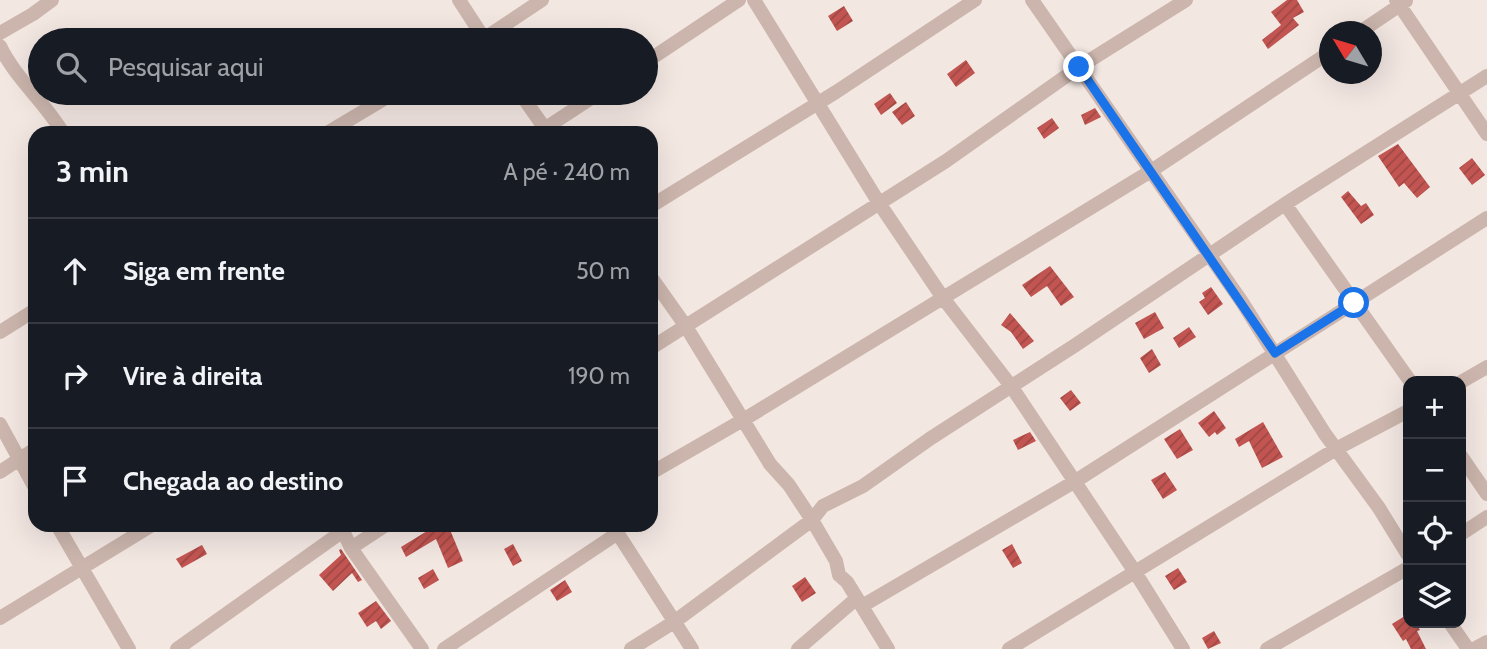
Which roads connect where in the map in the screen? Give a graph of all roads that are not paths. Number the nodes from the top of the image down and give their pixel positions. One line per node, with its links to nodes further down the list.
1 (52, 0): 13 (street)
2 (459, 0): 11 (street)
3 (542, 0): 12 (street)
4 (739, 0): 15 (street)
5 (754, 0): 21 (street)
6 (975, 0): 21 (street)
7 (1032, 0): 17 (street)
8 (1186, 0): 17 (street)
9 (1401, 2): 10 (street); 20 (street)
10 (1375, 21)
11 (476, 28)
12 (501, 28)
13 (0, 33)
14 (0, 46): 19 (street)
15 (658, 54)
16 (1319, 59): 31 (street)
17 (1079, 67): 31 (street); 33 (street)
18 (1487, 76): 20 (street)
19 (28, 86)
20 (1459, 93): 30 (street); 34 (street)
21 (816, 104): 32 (street); 33 (street)
22 (44, 105): 26 (street)
23 (376, 105): 27 (street)
24 (527, 105): 28 (street)
25 (581, 105): 29 (street)
26 (59, 126)
27 (344, 126)
28 (540, 126)
29 (550, 126)
30 (1487, 134)
31 (1151, 171): 36 (street); 38 (street)
32 (658, 202)
33 (879, 203): 38 (street); 41 (street)
34 (1285, 204): 36 (street); 39 (street)
35 (1487, 218): 39 (street)
36 (1210, 256): 44 (street); 48 (street)
37 (658, 287): 41 (street)
38 (943, 298): 48 (street); 50 (street)
39 (1354, 303): 44 (street); 46 (street)
40 (28, 314): 42 (street)
41 (685, 325): 43 (street); 50 (street)
42 (0, 332)
43 (658, 343)
44 (1275, 353): 52 (street); 59 (street)
45 (1487, 367): 47 (street)
46 (1407, 376)
47 (1466, 379)
48 (1011, 386): 59 (street); 62 (street)
49 (1403, 414): 52 (street)
50 (743, 420): 56 (street); 62 (street)
51 (0, 424): 54 (street)
52 (1336, 449): 71 (street); 75 (street)
53 (28, 454): 54 (street)
54 (18, 460): 57 (street); 58 (street)
55 (1466, 463): 60 (street)
56 (658, 469)
57 (0, 472)
58 (28, 476)
59 (1074, 482): 75 (street); 76 (street)
60 (1487, 494)
61 (1487, 517): 63 (street)
62 (812, 520): 76 (street); 78 (street)
63 (1466, 531)
64 (61, 532): 73 (street)
65 (141, 532): 73 (street)
66 (336, 532): 82 (street)
67 (343, 532): 72 (street)
68 (375, 532): 72 (street)
69 (611, 532): 84 (street)
70 (617, 532): 78 (street)
71 (1403, 547)
72 (351, 548): 83 (street)
73 (83, 569): 77 (street); 81 (street)
74 (1403, 571): 91 (street)
75 (1135, 572): 89 (street); 90 (street)
76 (859, 602): 87 (street); 88 (street)
77 (0, 618)
78 (674, 622): 85 (street); 86 (street)
79 (1453, 628): 92 (street)
80 (1487, 642): 93 (street)
81 (129, 649)
82 (177, 649)
83 (422, 649)
84 (443, 649)
85 (631, 649)
86 (692, 649)
87 (798, 649)
88 (888, 649)
89 (1009, 649)
90 (1183, 649)
91 (1267, 649)
92 (1468, 649)
93 (1474, 649)

